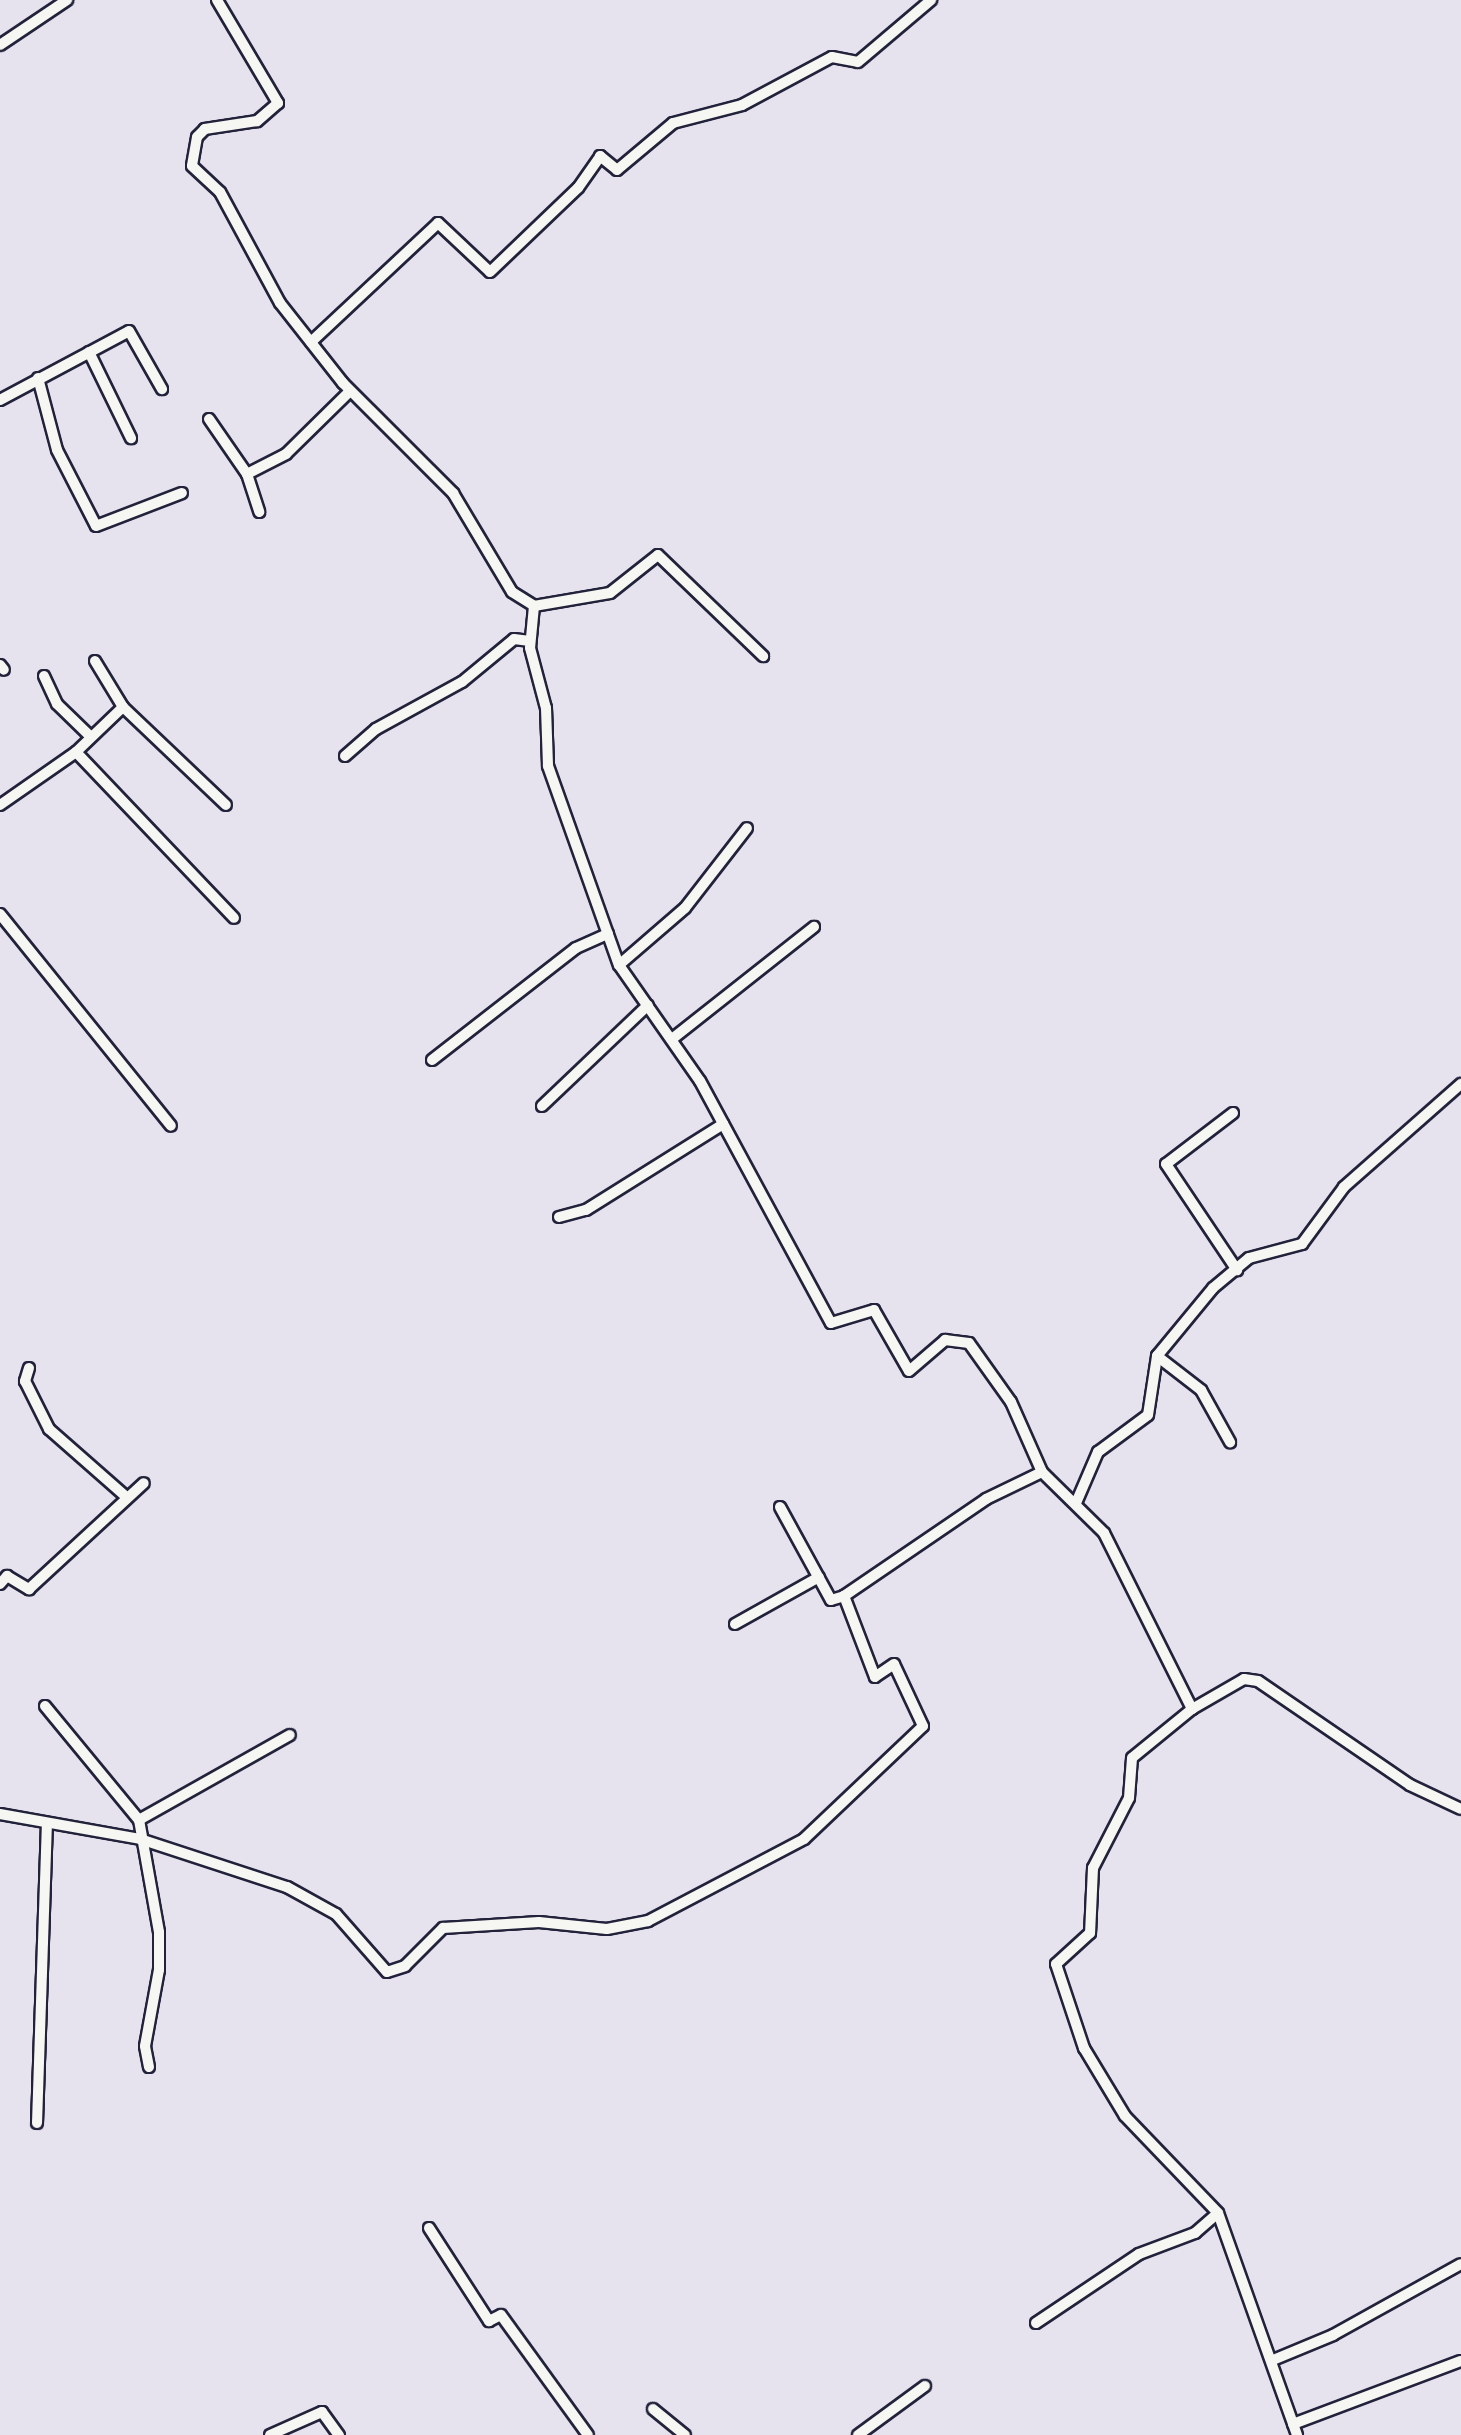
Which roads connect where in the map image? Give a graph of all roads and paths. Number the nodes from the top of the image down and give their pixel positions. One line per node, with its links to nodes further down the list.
1 (66, 0): 4 (street)
2 (218, 0): 5 (street)
3 (931, 0): 5 (street)
4 (0, 45)
5 (311, 342): 9 (street)
6 (89, 352): 7 (street); 8 (street); 12 (street)
7 (38, 378): 10 (street); 14 (street)
8 (162, 389)
9 (350, 390): 13 (street); 16 (street)
10 (0, 400)
11 (210, 420): 13 (street)
12 (132, 438)
13 (247, 474): 15 (street)
14 (182, 493)
15 (258, 512)
16 (534, 606): 17 (street); 18 (street)
17 (530, 641): 24 (street); 31 (street)
18 (762, 656)
19 (95, 661): 21 (street)
20 (44, 676): 22 (street)
21 (123, 706): 22 (street); 25 (street)
22 (89, 735): 23 (street)
23 (76, 752): 26 (street); 29 (street)
24 (345, 756)
25 (226, 804)
26 (0, 805)
27 (748, 828): 32 (street)
28 (0, 914): 40 (street)
29 (234, 918)
30 (814, 927): 34 (street)
31 (608, 934): 32 (street); 35 (street)
32 (619, 965): 33 (street)
33 (648, 1006): 34 (street); 37 (street)
34 (672, 1040): 39 (street)
35 (432, 1060)
36 (1461, 1084): 42 (street)
37 (542, 1106)
38 (1233, 1113): 42 (street)
39 (723, 1124): 41 (street); 46 (street)
40 (171, 1126)
41 (559, 1218)
42 (1237, 1270): 43 (street)
43 (1158, 1356): 45 (street); 49 (street)
44 (29, 1368): 48 (street)
45 (1230, 1442)
46 (1042, 1472): 49 (street); 53 (street)
47 (144, 1483): 48 (street)
48 (124, 1495): 52 (street)
49 (1076, 1503): 56 (street)
50 (780, 1507): 51 (street)
51 (819, 1577): 53 (street); 54 (street)
52 (0, 1584)
53 (844, 1596): 62 (street)
54 (735, 1624)
55 (45, 1706): 60 (street)
56 (1192, 1709): 58 (street); 65 (street)
57 (290, 1735): 60 (street)
58 (1461, 1809)
59 (0, 1814): 61 (street)
60 (139, 1820): 62 (street)
61 (46, 1823): 62 (street); 64 (street)
62 (140, 1839): 63 (street)
63 (148, 2067)
64 (36, 2123)
65 (1218, 2213): 68 (street); 69 (street)
66 (430, 2228): 76 (street)
67 (1461, 2264): 69 (street)
68 (1036, 2323)
69 (1273, 2360): 73 (street)
70 (1461, 2361): 73 (street)
71 (925, 2386): 78 (street)
72 (653, 2409): 77 (street)
73 (1295, 2429)
74 (270, 2435): 75 (street)
75 (339, 2435)
76 (588, 2435)
77 (685, 2435)
78 (858, 2435)

